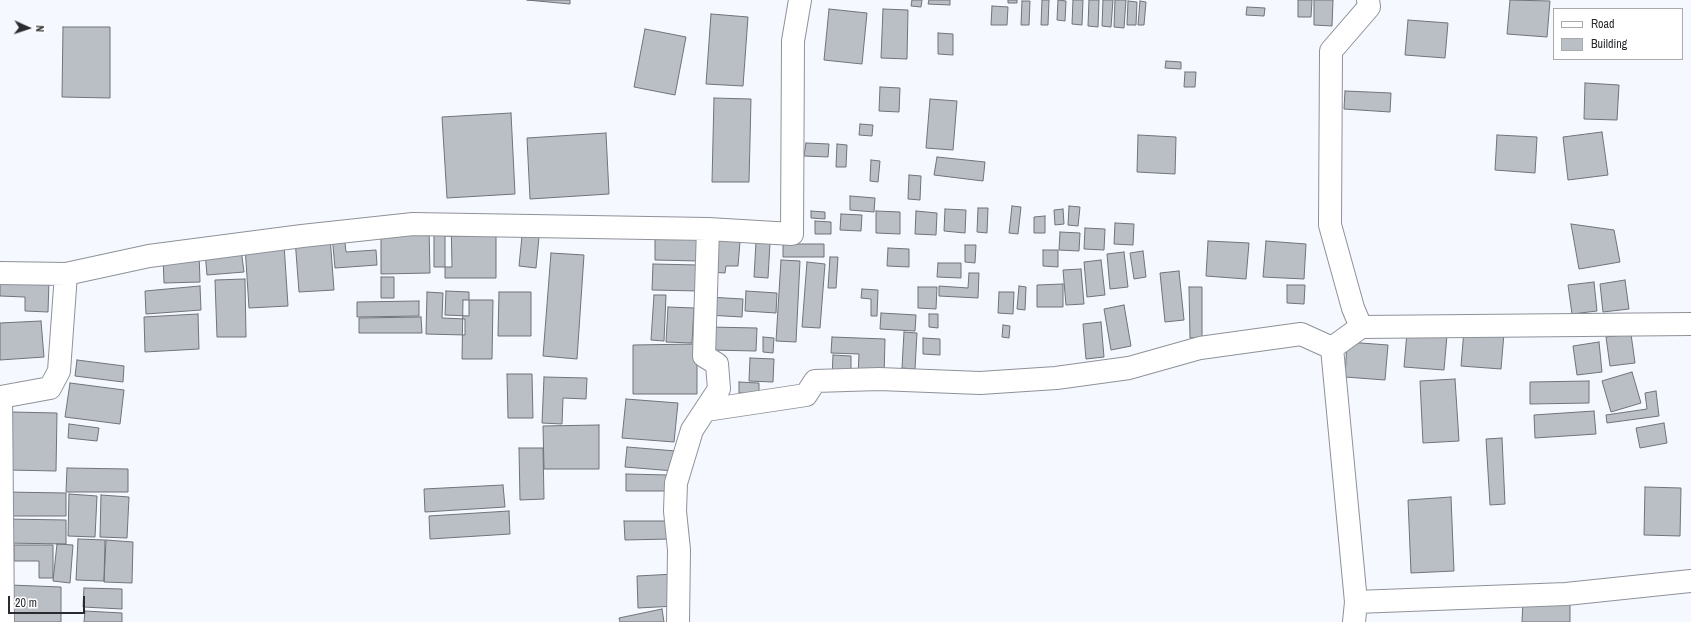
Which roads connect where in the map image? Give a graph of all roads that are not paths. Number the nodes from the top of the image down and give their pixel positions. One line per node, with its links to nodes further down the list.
1 (800, 0): 3 (street)
2 (1368, 0): 7 (street)
3 (708, 229): 5 (street); 9 (street)
4 (0, 273): 5 (street)
5 (66, 274): 12 (street)
6 (1691, 324): 7 (street)
7 (1361, 327): 8 (street)
8 (1332, 348): 9 (street); 11 (street)
9 (706, 410): 13 (street)
10 (1691, 581): 11 (street)
11 (1355, 612)
12 (3, 622)
13 (678, 622)

